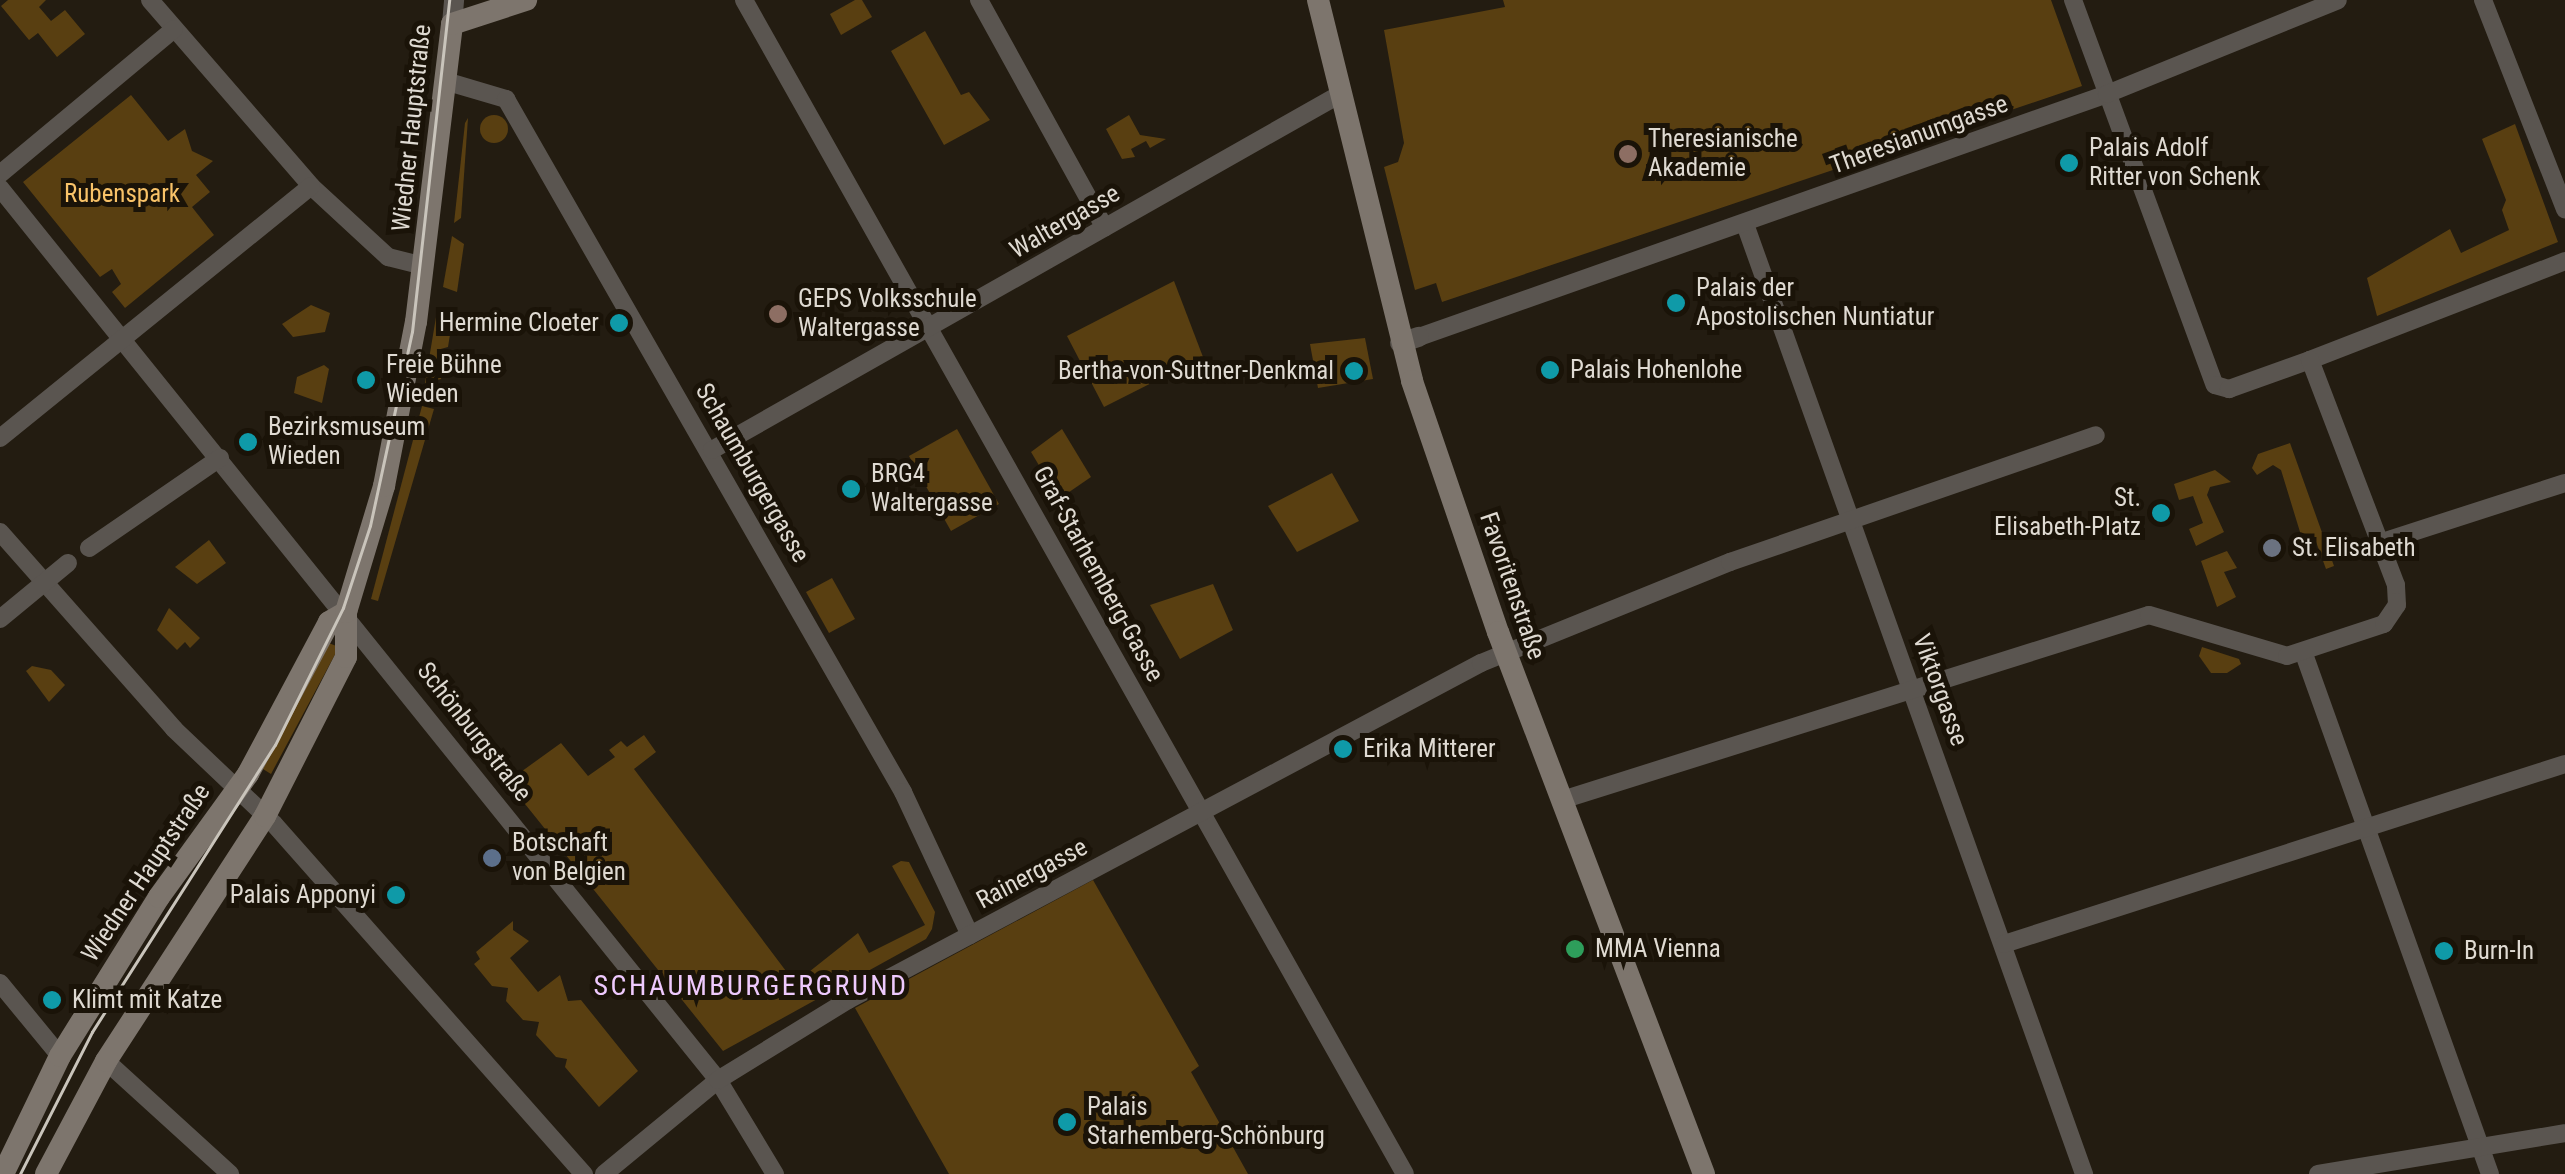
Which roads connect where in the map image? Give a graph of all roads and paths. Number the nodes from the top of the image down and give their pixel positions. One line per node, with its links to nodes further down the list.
1 (179, 0): 10 (street)
2 (454, 0): 11 (street, Wiedner Hauptstraße)
3 (526, 0): 11 (main road)
4 (744, 0): 23 (street, Graf-Starhemberg-Gasse)
5 (979, 0): 20 (street)
6 (1318, 0): 14 (main road, Favoritenstraße)
7 (2073, 0): 13 (street)
8 (2338, 0): 13 (street, Theresianumgasse)
9 (2483, 0): 18 (street)
10 (162, 14): 15 (street); 16 (street)
11 (452, 24): 12 (main road, Wiedner Hauptstraße)
12 (445, 81): 22 (main road, Wiedner Hauptstraße); 29 (street, Schaumburgergasse)
13 (2107, 94): 19 (street, Theresianumgasse); 26 (street)
14 (1337, 96): 20 (street, Waltergasse); 24 (main road, Favoritenstraße)
15 (0, 174)
16 (311, 186): 22 (street); 25 (street)
17 (0, 188): 25 (street, Schönburgstraße)
18 (2565, 209)
19 (1744, 224): 24 (street, Theresianumgasse); 32 (street, Viktorgasse)
20 (1105, 228): 23 (street, Waltergasse)
21 (2565, 261): 26 (street)
22 (424, 266): 38 (main road, Wiedner Hauptstraße)
23 (928, 329): 29 (street, Waltergasse); 46 (street, Graf-Starhemberg-Gasse)
24 (1410, 340): 40 (main road, Favoritenstraße)
25 (122, 341): 28 (street); 30 (street, Schönburgstraße)
26 (2310, 360): 34 (street)
27 (2096, 435): 32 (street, Rainergasse)
28 (0, 438)
29 (712, 450): 49 (street, Schaumburgergasse)
30 (220, 458): 35 (street); 38 (street, Schönburgstraße)
31 (2565, 484): 34 (street)
32 (1852, 518): 40 (street, Rainergasse); 42 (street, Viktorgasse)
33 (0, 532): 37 (street)
34 (2378, 542): 41 (street)
35 (89, 548)
36 (68, 562): 37 (street)
37 (47, 583): 39 (street); 44 (street)
38 (346, 612): 44 (main road, Wiedner Hauptstraße); 47 (main road, Wiedner Hauptstraße); 54 (street, Schönburgstraße)
39 (0, 618)
40 (1506, 652): 45 (main road, Favoritenstraße); 46 (street, Rainergasse)
41 (2304, 654): 42 (street); 48 (street)
42 (1913, 689): 45 (street); 50 (street, Viktorgasse)
43 (2565, 764): 48 (street)
44 (237, 789): 47 (street); 52 (main road, Wiedner Hauptstraße)
45 (1562, 800): 64 (main road, Favoritenstraße)
46 (1202, 811): 49 (street, Rainergasse); 63 (street, Graf-Starhemberg-Gasse)
47 (266, 816): 53 (main road, Wiedner Hauptstraße); 60 (street)
48 (2367, 826): 50 (street); 56 (street)
49 (970, 935): 54 (street, Rainergasse)
50 (2004, 944): 65 (street, Viktorgasse)
51 (0, 983): 52 (street)
52 (60, 1056): 57 (main road, Wiedner Hauptstraße)
53 (106, 1061): 58 (main road, Wiedner Hauptstraße); 59 (street)
54 (718, 1080): 61 (street, Rainergasse); 62 (street, Schönburgstraße)
55 (2565, 1133): 56 (street)
56 (2481, 1147): 66 (street); 67 (street)
57 (3, 1174)
58 (46, 1174)
59 (230, 1174)
60 (584, 1174)
61 (604, 1174)
62 (776, 1174)
63 (1405, 1174)
64 (1704, 1174)
65 (2084, 1174)
66 (2318, 1174)
67 (2490, 1174)

